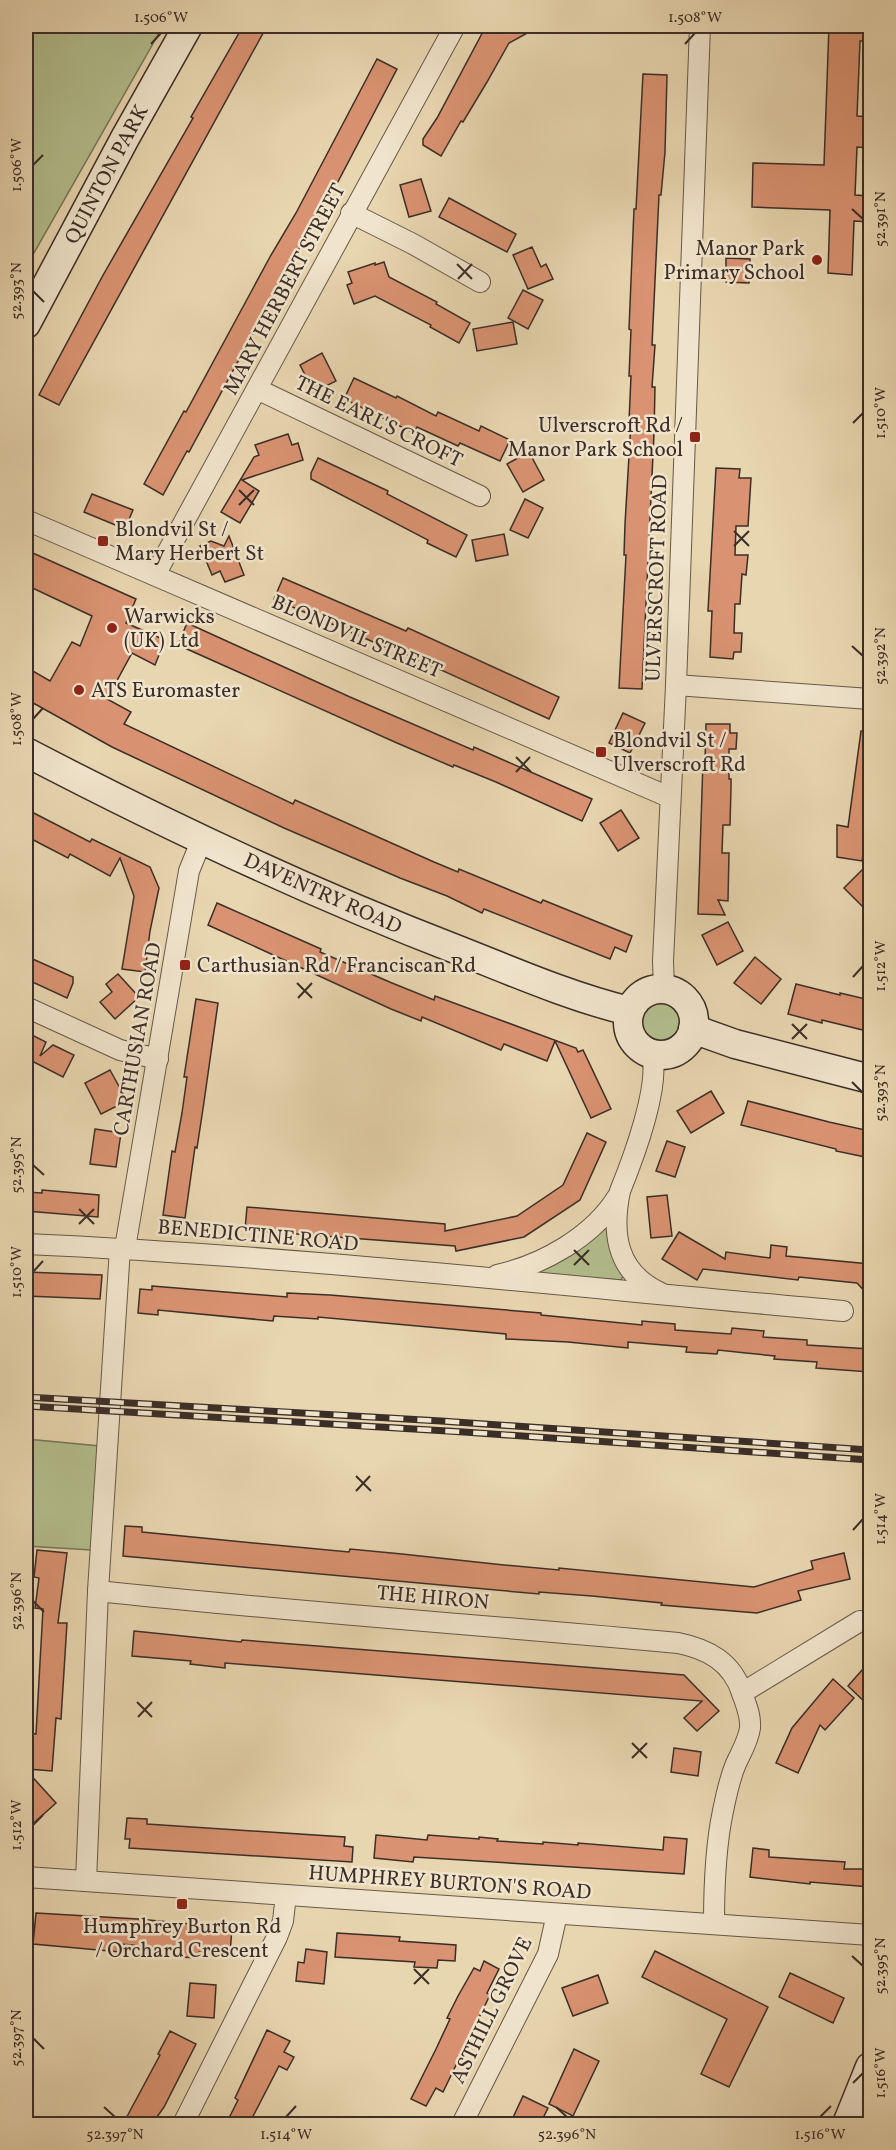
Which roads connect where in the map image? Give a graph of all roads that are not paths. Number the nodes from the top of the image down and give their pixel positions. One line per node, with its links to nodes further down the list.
1 (188, 26): 6 (street, QUINTON PARK)
2 (455, 26): 4 (street, MARY HERBERT STREET)
3 (700, 26): 11 (street, ULVERSCROFT ROAD)
4 (351, 213): 5 (street); 7 (street, MARY HERBERT STREET)
5 (480, 282)
6 (26, 324)
7 (257, 389): 8 (street, THE EARL'S CROFT); 10 (street, MARY HERBERT STREET)
8 (480, 496)
9 (26, 520): 10 (street, BLONDVIL STREET)
10 (155, 575): 14 (street, BLONDVIL STREET)
11 (676, 685): 12 (street); 14 (street, ULVERSCROFT ROAD)
12 (870, 699)
13 (26, 752): 15 (street, DAVENTRY ROAD)
14 (669, 797): 16 (street, ULVERSCROFT ROAD)
15 (202, 839): 18 (street, DAVENTRY ROAD); 21 (street, CARTHUSIAN ROAD)
16 (664, 989): 18 (street); 19 (street)
17 (26, 1007): 21 (street)
18 (629, 1011): 20 (street)
19 (693, 1029): 20 (street); 22 (street)
20 (652, 1054): 23 (street, BENEDICTINE ROAD)
21 (158, 1059): 25 (street, CARTHUSIAN ROAD)
22 (870, 1078)
23 (621, 1191): 26 (street, BENEDICTINE ROAD); 27 (street, BENEDICTINE ROAD)
24 (26, 1244): 25 (street, BENEDICTINE ROAD)
25 (122, 1248): 26 (street, BENEDICTINE ROAD); 29 (street)
26 (487, 1278): 27 (street, BENEDICTINE ROAD)
27 (672, 1296): 28 (street)
28 (843, 1311)
29 (98, 1591): 31 (street, THE HIRON); 33 (street)
30 (860, 1621): 31 (street)
31 (742, 1693): 36 (street, THE HIRON)
32 (26, 1876): 33 (street, HUMPHREY BURTON'S ROAD)
33 (86, 1881): 34 (street, HUMPHREY BURTON'S ROAD)
34 (286, 1895): 35 (street, HUMPHREY BURTON'S ROAD); 39 (street)
35 (557, 1914): 36 (street, HUMPHREY BURTON'S ROAD); 40 (street, ASTHILL GROVE)
36 (714, 1924): 37 (street, HUMPHREY BURTON'S ROAD)
37 (870, 1935)
38 (870, 2067): 41 (street)
39 (183, 2124)
40 (462, 2124)
41 (847, 2124)

